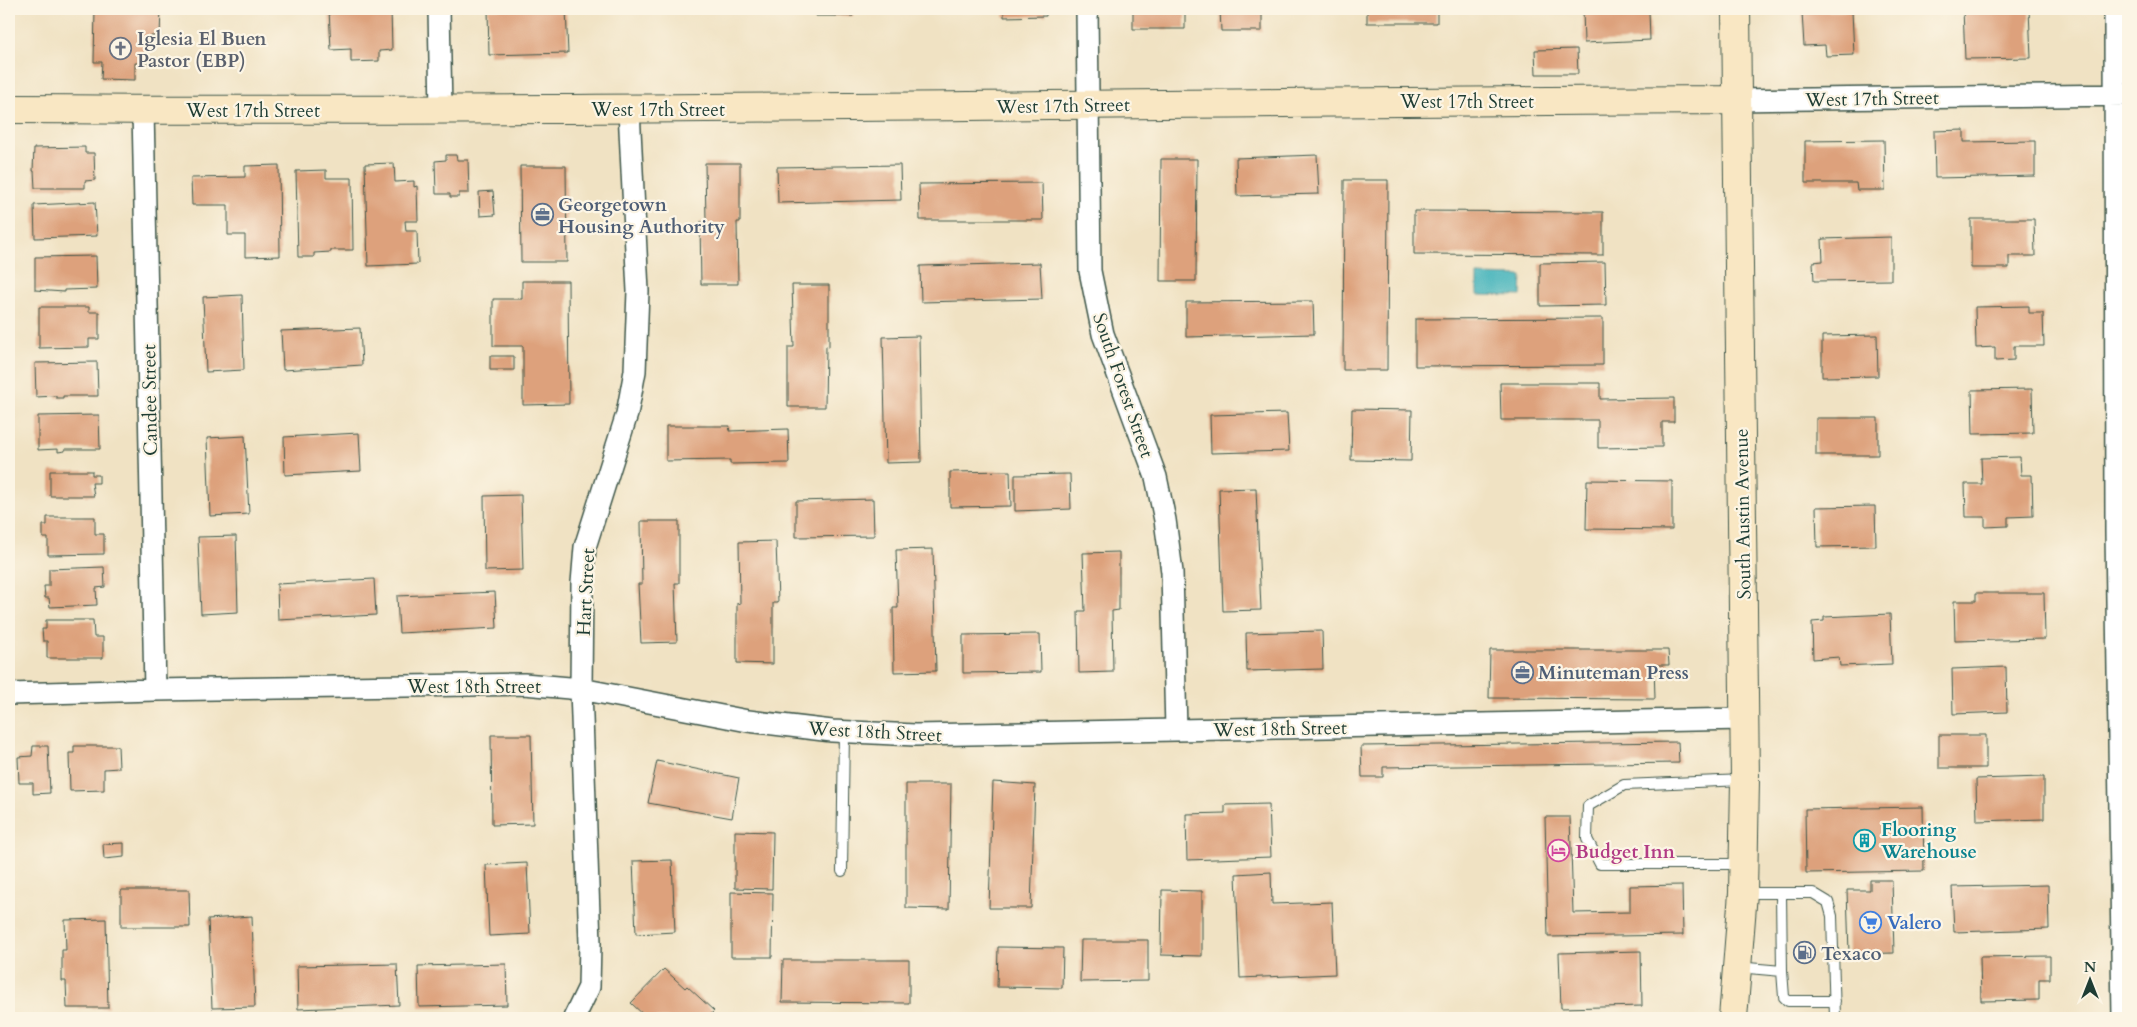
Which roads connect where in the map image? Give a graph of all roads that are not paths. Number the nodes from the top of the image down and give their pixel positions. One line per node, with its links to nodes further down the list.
1 (439, 9): 10 (street)
2 (1087, 9): 7 (street, South Forest Street)
3 (1736, 9): 6 (street, South Austin Avenue)
4 (2115, 9): 5 (street)
5 (2122, 95): 6 (street, West 17th Street); 12 (street)
6 (1737, 100): 7 (street, West 17th Street); 16 (street, South Austin Avenue)
7 (1089, 105): 11 (street, West 17th Street); 17 (street, South Forest Street)
8 (9, 109): 9 (street, West 17th Street)
9 (143, 110): 10 (street, West 17th Street); 14 (street, Candee Street)
10 (441, 110): 11 (street, West 17th Street)
11 (629, 110): 13 (street, Hart Street)
12 (2122, 529): 30 (street)
13 (581, 689): 14 (street, West 18th Street); 18 (street, West 18th Street); 27 (street, Hart Street)
14 (155, 690): 15 (street, West 18th Street)
15 (9, 694)
16 (1745, 719): 17 (street, West 18th Street); 19 (street, South Austin Avenue)
17 (1176, 730): 18 (street, West 18th Street)
18 (844, 732): 21 (lane)
19 (1745, 780): 20 (street, South Austin Avenue); 20 (lane)
20 (1744, 864): 22 (street, South Austin Avenue)
21 (842, 871)
22 (1742, 893): 23 (lane); 24 (street, South Austin Avenue)
23 (1781, 893): 25 (lane); 26 (lane)
24 (1737, 967): 25 (lane); 28 (street, South Austin Avenue)
25 (1782, 972): 26 (lane)
26 (1835, 1001): 29 (lane)
27 (574, 1018)
28 (1733, 1018)
29 (1835, 1018)
30 (2123, 1018)

